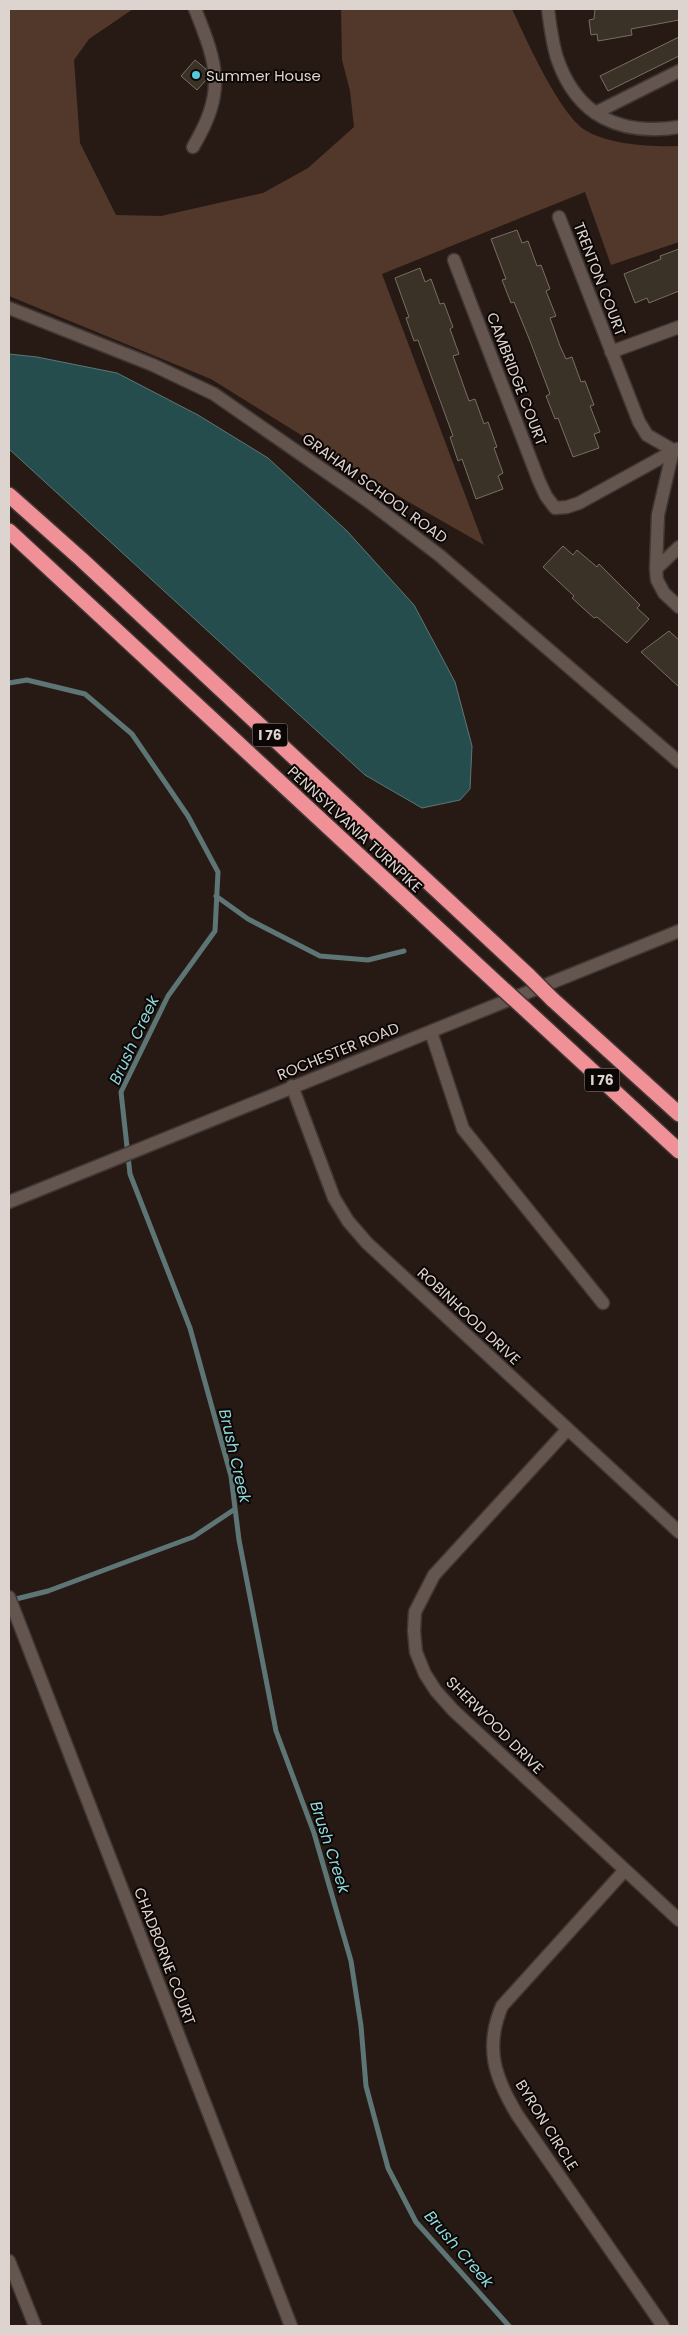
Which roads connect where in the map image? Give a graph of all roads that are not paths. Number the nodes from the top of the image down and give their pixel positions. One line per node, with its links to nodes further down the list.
1 (195, 9): 6 (street)
2 (548, 9): 4 (street)
3 (679, 71): 4 (street)
4 (595, 113): 5 (street)
5 (679, 127)
6 (193, 147)
7 (559, 217): 11 (street, TRENTON COURT)
8 (454, 260): 12 (street, CAMBRIDGE COURT)
9 (9, 308): 18 (street, GRAHAM SCHOOL ROAD)
10 (679, 327): 11 (street, TRENTON COURT)
11 (611, 352): 12 (street, TRENTON COURT)
12 (676, 450): 16 (street)
13 (9, 495): 22 (highway, PENNSYLVANIA TURNPIKE / I 76, bridge)
14 (9, 531): 23 (highway, PENNSYLVANIA TURNPIKE / I 76, bridge)
15 (679, 547): 16 (street)
16 (656, 568): 17 (street)
17 (679, 607)
18 (679, 762)
19 (679, 931): 20 (street, ROCHESTER ROAD)
20 (431, 1032): 21 (street, ROCHESTER ROAD); 25 (street)
21 (292, 1086): 24 (street, ROCHESTER ROAD); 26 (street, ROBINHOOD DRIVE)
22 (679, 1114)
23 (679, 1151)
24 (9, 1202)
25 (604, 1303)
26 (567, 1430): 27 (street, ROBINHOOD DRIVE); 29 (street, SHERWOOD DRIVE)
27 (679, 1532)
28 (9, 1596): 33 (street, CHADBORNE COURT)
29 (625, 1870): 30 (street, SHERWOOD DRIVE); 34 (street, BYRON CIRCLE)
30 (679, 1920)
31 (9, 2261): 32 (street)
32 (35, 2326)
33 (291, 2326)
34 (663, 2326)

